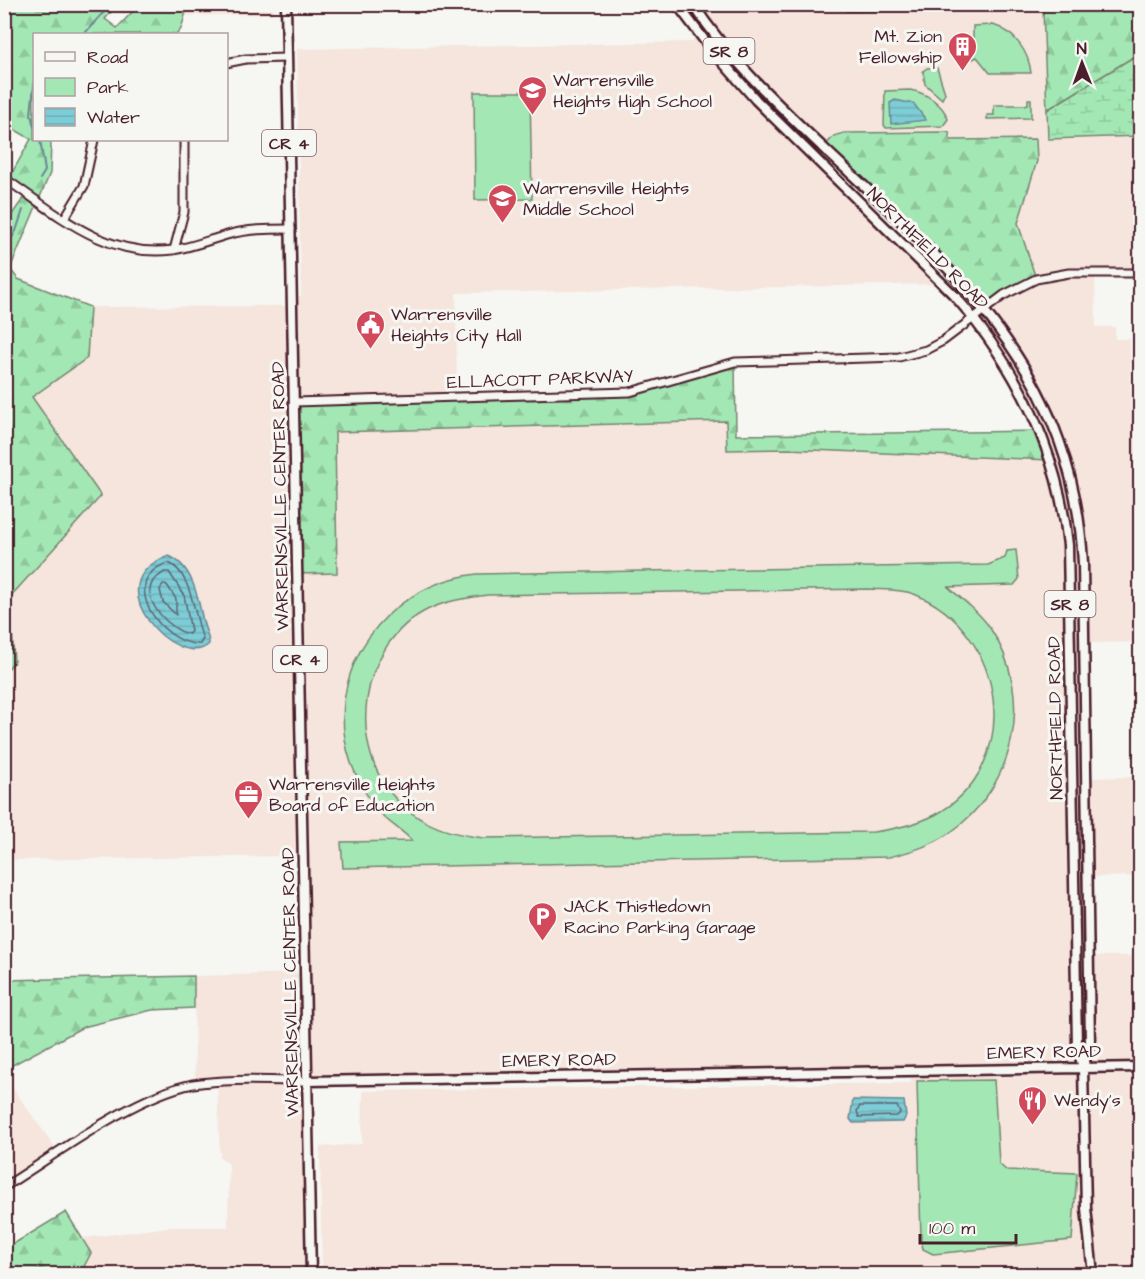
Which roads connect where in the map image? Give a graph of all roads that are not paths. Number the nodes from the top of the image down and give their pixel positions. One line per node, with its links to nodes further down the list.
1 (286, 4): 4 (main road, WARRENSVILLE CENTER ROAD / CR 4)
2 (677, 4): 14 (main road, NORTHFIELD ROAD / SR 8)
3 (693, 4): 13 (main road, NORTHFIELD ROAD / SR 8)
4 (287, 58): 5 (street); 10 (main road, WARRENSVILLE CENTER ROAD / CR 4)
5 (228, 63)
6 (94, 141): 9 (street)
7 (184, 141): 11 (street)
8 (4, 178): 9 (street)
9 (64, 219): 11 (street)
10 (291, 229): 11 (street); 15 (main road, WARRENSVILLE CENTER ROAD / CR 4)
11 (174, 250)
12 (1140, 273): 13 (street, ELLACOTT PARKWAY)
13 (985, 309): 14 (street, ELLACOTT PARKWAY); 17 (main road, NORTHFIELD ROAD / SR 8)
14 (974, 317): 15 (street, ELLACOTT PARKWAY); 16 (main road, NORTHFIELD ROAD / SR 8)
15 (294, 402): 26 (main road, WARRENSVILLE CENTER ROAD / CR 4)
16 (1070, 649): 17 (main road); 18 (main road, NORTHFIELD ROAD / SR 8)
17 (1084, 649): 19 (main road, NORTHFIELD ROAD / SR 8)
18 (1072, 717): 19 (main road); 21 (main road, NORTHFIELD ROAD / SR 8)
19 (1085, 717): 20 (main road, NORTHFIELD ROAD / SR 8)
20 (1087, 832): 21 (main road); 23 (main road, NORTHFIELD ROAD / SR 8)
21 (1074, 833): 22 (main road, NORTHFIELD ROAD / SR 8)
22 (1076, 957): 23 (main road); 25 (main road, NORTHFIELD ROAD / SR 8)
23 (1089, 957): 25 (main road, NORTHFIELD ROAD / SR 8)
24 (1140, 1067): 25 (main road, EMERY ROAD)
25 (1083, 1068): 26 (main road, EMERY ROAD); 29 (main road, NORTHFIELD ROAD / SR 8)
26 (308, 1081): 27 (street, EMERY ROAD); 28 (main road, WARRENSVILLE CENTER ROAD / CR 4)
27 (4, 1187)
28 (311, 1275)
29 (1093, 1275)

